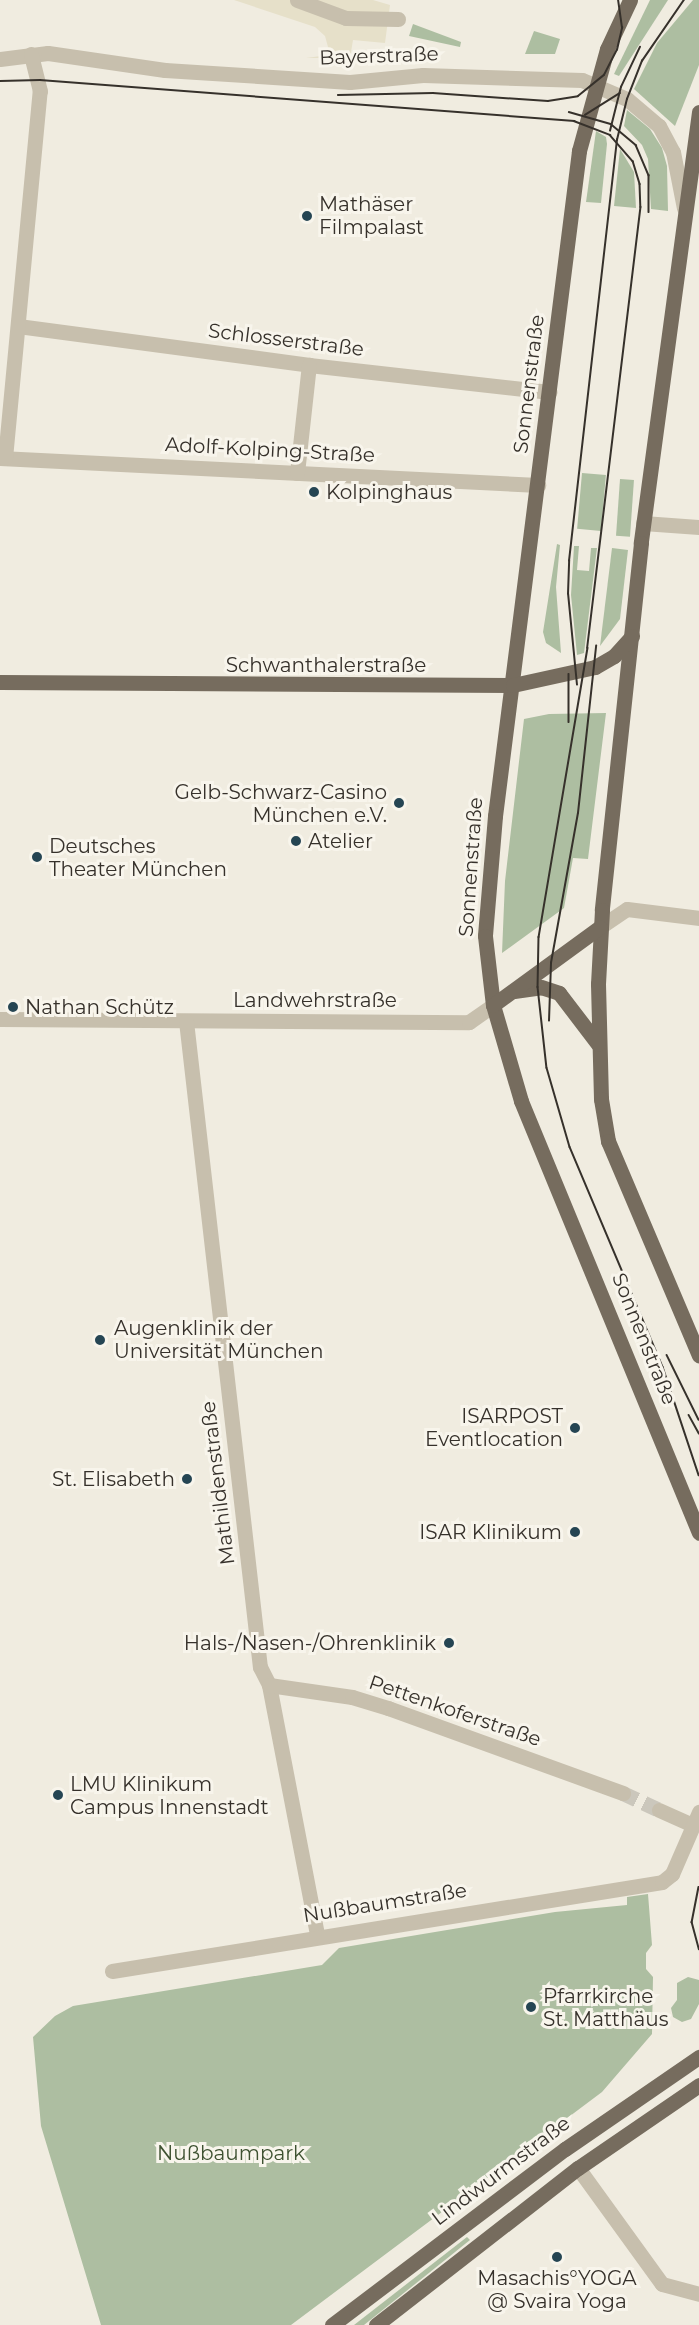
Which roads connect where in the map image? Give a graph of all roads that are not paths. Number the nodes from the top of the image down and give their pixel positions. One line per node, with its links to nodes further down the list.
1 (297, 0): 3 (street)
2 (630, 0): 6 (main road, Sonnenstraße)
3 (398, 19)
4 (31, 54): 5 (street, Bayerstraße); 6 (street, Bayerstraße); 9 (street)
5 (0, 59)
6 (596, 84): 8 (street, Bayerstraße); 11 (main road, Sonnenstraße)
7 (699, 112): 8 (main road)
8 (684, 208): 15 (main road)
9 (18, 326): 10 (street, Schlosserstraße); 12 (street)
10 (309, 365): 11 (street, Schlosserstraße); 13 (street)
11 (549, 392): 14 (main road, Sonnenstraße)
12 (3, 458): 13 (street, Adolf-Kolping-Straße)
13 (297, 473): 14 (street, Adolf-Kolping-Straße)
14 (538, 484): 19 (main road, Sonnenstraße)
15 (643, 523): 16 (street); 17 (main road)
16 (699, 527)
17 (634, 631): 19 (main road, Schwanthalerstraße); 21 (main road)
18 (0, 682): 19 (main road, Schwanthalerstraße)
19 (513, 685): 23 (main road, Sonnenstraße)
20 (699, 918): 21 (street)
21 (600, 927): 22 (main road, Landwehrstraße); 26 (main road)
22 (512, 991): 23 (main road, Landwehrstraße); 26 (main road)
23 (493, 1005): 25 (street, Landwehrstraße); 28 (main road, Sonnenstraße)
24 (0, 1019): 25 (street, Landwehrstraße)
25 (186, 1020): 29 (street, Mathildenstraße)
26 (598, 1044): 27 (main road)
27 (699, 1355)
28 (699, 1533)
29 (269, 1685): 30 (street, Pettenkoferstraße); 33 (street, Mathildenstraße)
30 (623, 1793)
31 (659, 1810): 32 (street)
32 (695, 1818): 33 (street, Nußbaumstraße)
33 (316, 1935): 34 (street, Nußbaumstraße)
34 (112, 1971)
35 (699, 2057): 39 (main road, Lindwurmstraße)
36 (699, 2085): 37 (main road)
37 (578, 2168): 38 (street); 40 (main road)
38 (699, 2294)
39 (332, 2325)
40 (376, 2325)

